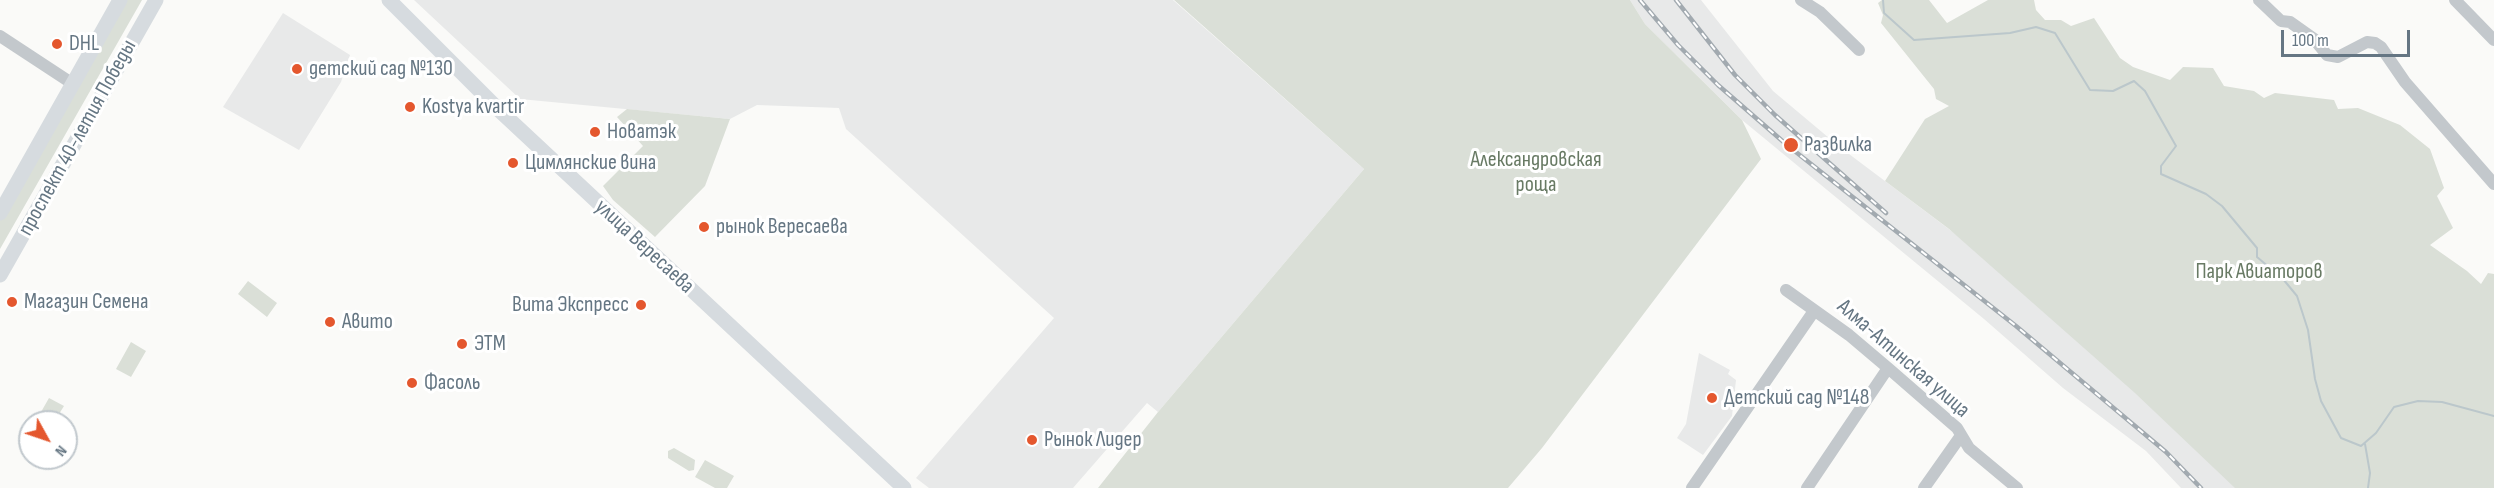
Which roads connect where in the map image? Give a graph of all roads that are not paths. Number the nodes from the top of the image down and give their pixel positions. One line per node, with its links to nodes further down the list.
1 (120, 0): 10 (main road, проспект 40-летия Победы)
2 (156, 0): 13 (main road, проспект 40-летия Победы)
3 (389, 0): 19 (main road, улица Вересаева)
4 (1801, 0): 9 (street)
5 (2259, 0): 11 (street)
6 (2455, 0): 8 (street)
7 (0, 36): 10 (street)
8 (2494, 40)
9 (1859, 50)
10 (73, 84): 12 (main road, проспект 40-летия Победы)
11 (2494, 184)
12 (0, 213)
13 (0, 275)
14 (1786, 290): 15 (street, Алма-Атинская улица)
15 (1814, 310): 16 (street, Алма-Атинская улица); 18 (street)
16 (1888, 368): 17 (street, Алма-Атинская улица); 20 (street)
17 (1960, 437): 21 (street); 22 (street, Алма-Атинская улица)
18 (1698, 486)
19 (904, 488)
20 (1807, 488)
21 (1924, 488)
22 (2017, 488)

